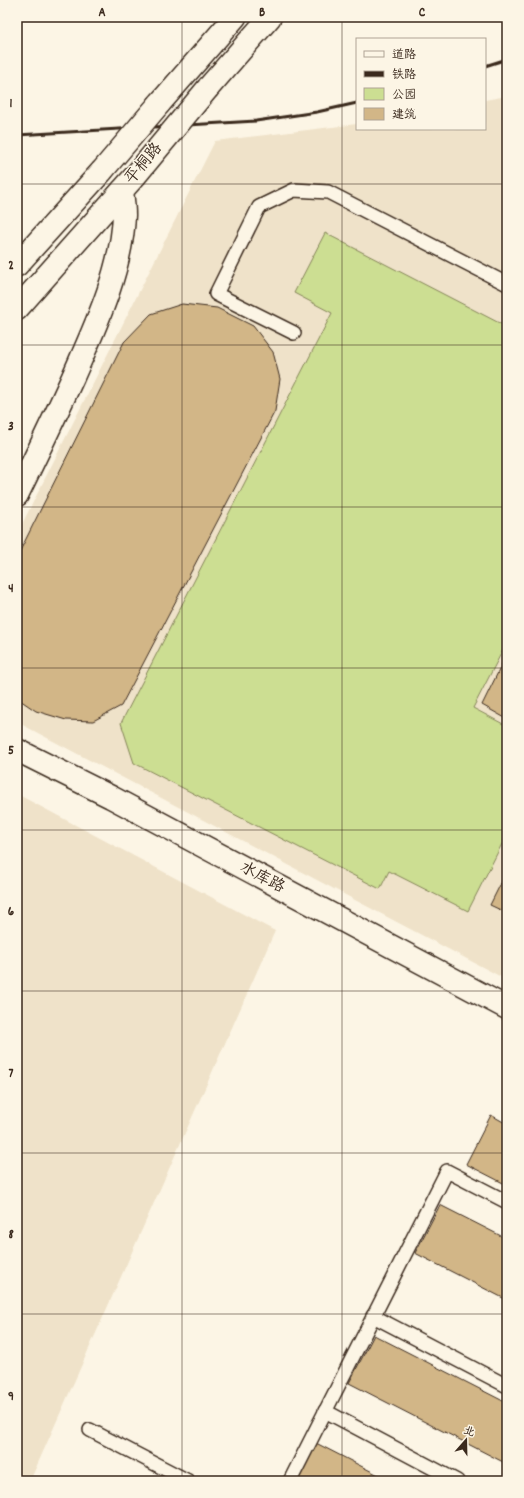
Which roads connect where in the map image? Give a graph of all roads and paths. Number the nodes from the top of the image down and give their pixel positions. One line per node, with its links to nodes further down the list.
1 (235, 17): 6 (street, 平桐路, bridge)
2 (270, 17): 4 (street, 平桐路)
3 (286, 17): 4 (street)
4 (249, 40): 5 (street, 平桐路, bridge)
5 (128, 183): 8 (street, 平桐路); 10 (street)
6 (17, 265)
7 (507, 284): 9 (lane)
8 (17, 309)
9 (294, 333)
10 (17, 495)
11 (17, 750): 12 (street, 水库路)
12 (507, 1008)
13 (507, 1202): 14 (lane)
14 (373, 1316): 15 (lane); 16 (lane)
15 (507, 1386)
16 (325, 1411): 19 (lane); 20 (lane)
17 (90, 1430): 18 (lane)
18 (188, 1481)
19 (290, 1481)
20 (457, 1481)

